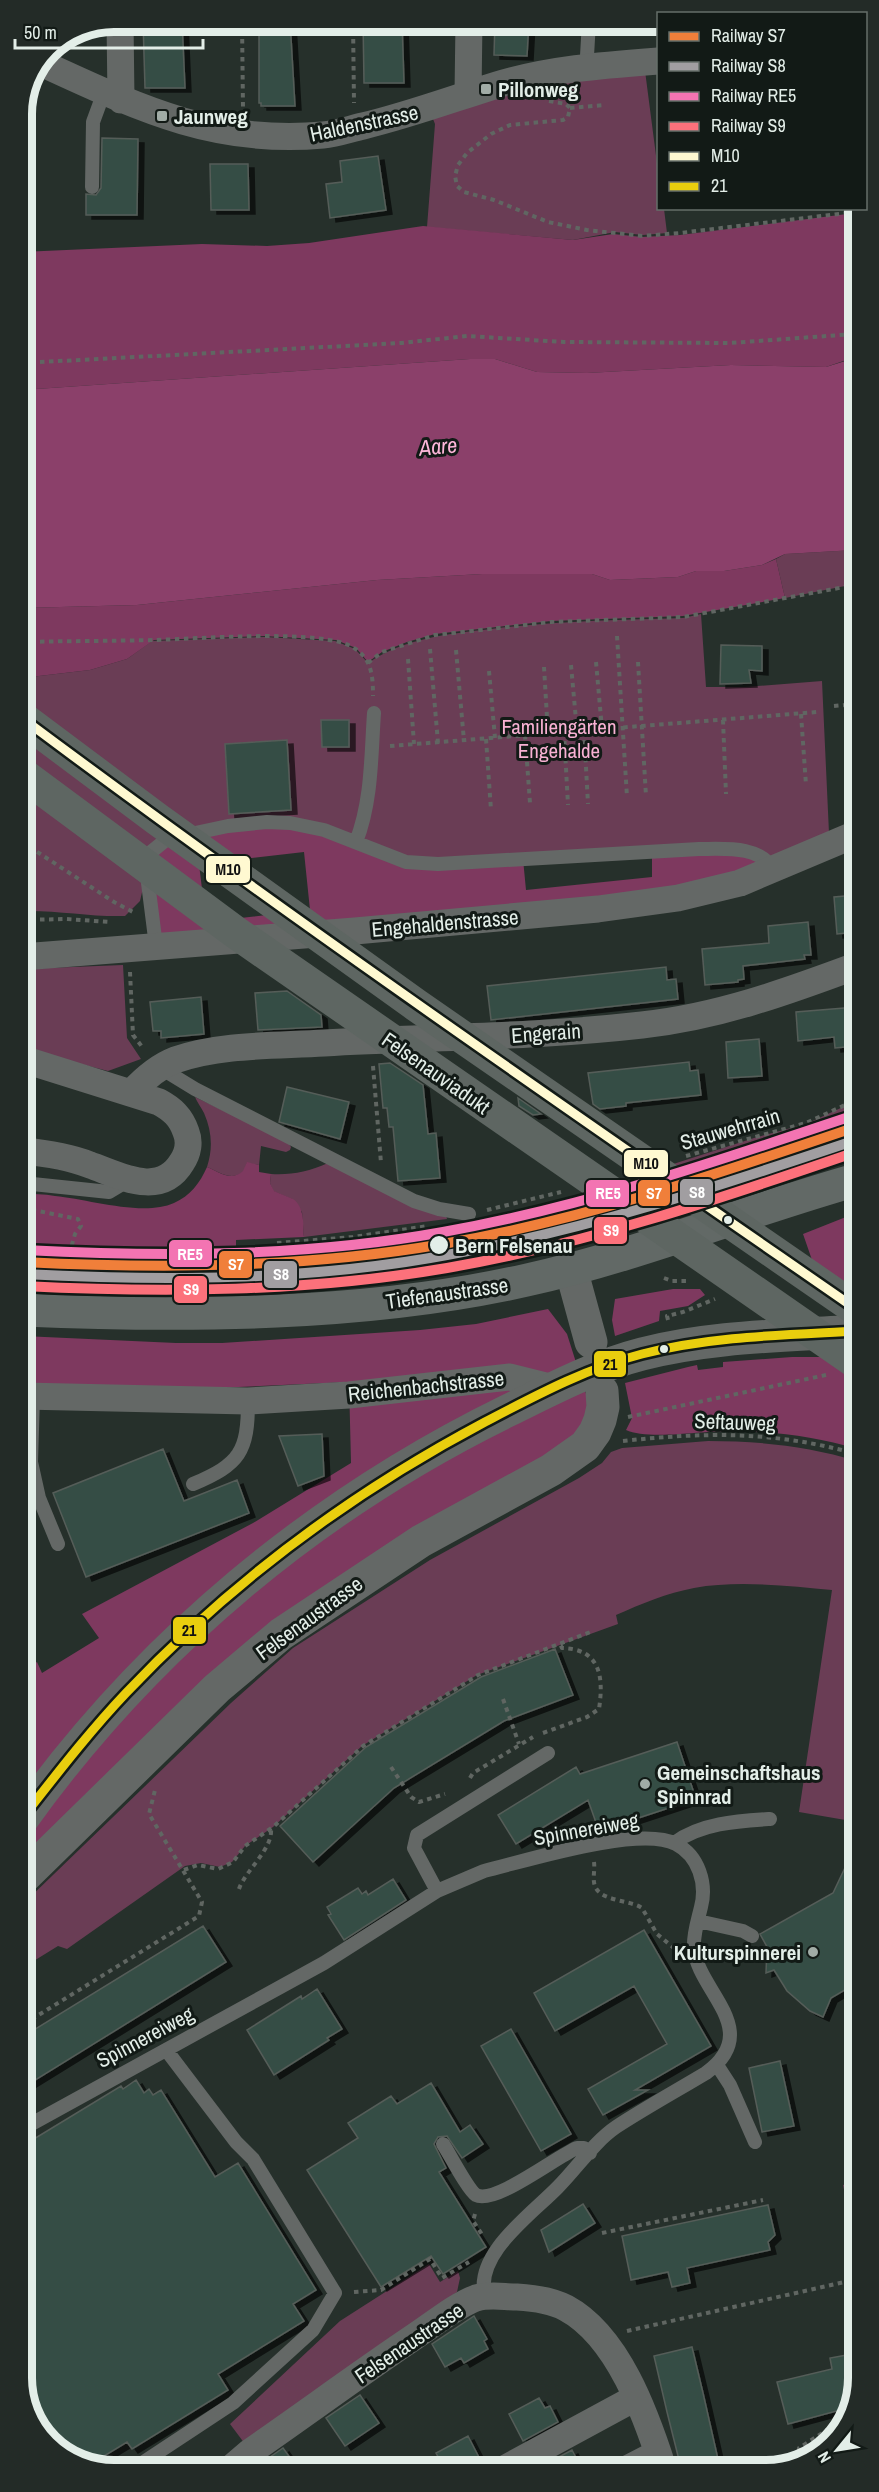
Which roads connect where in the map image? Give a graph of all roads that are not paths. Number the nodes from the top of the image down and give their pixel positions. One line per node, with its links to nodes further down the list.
1 (119, 32): 8 (street)
2 (469, 32): 7 (street)
3 (588, 32): 6 (lane)
4 (657, 61): 6 (street, Haldenstrasse)
5 (47, 66): 8 (street, Haldenstrasse)
6 (591, 67): 7 (street, Haldenstrasse)
7 (468, 94): 8 (street, Haldenstrasse)
8 (112, 96): 9 (lane)
9 (92, 187)
10 (374, 713): 14 (lane)
11 (32, 725): 28 (highway, Felsenauviadukt, bridge)
12 (32, 781): 32 (highway, Felsenauviadukt, bridge)
13 (848, 837): 15 (street, Engehaldenstrasse)
14 (356, 842): 15 (lane); 16 (lane)
15 (773, 870): 16 (street, Engehaldenstrasse)
16 (155, 934): 17 (street, Engehaldenstrasse)
17 (32, 956)
18 (848, 969): 19 (street, Engerain)
19 (153, 1060): 21 (street, Engerain); 26 (lane)
20 (32, 1062): 21 (street)
21 (132, 1092): 23 (street)
22 (32, 1153): 23 (street)
23 (123, 1178): 25 (lane)
24 (848, 1182): 27 (main road, Tiefenaustrasse)
25 (32, 1184)
26 (469, 1214)
27 (572, 1269): 29 (main road, Tiefenaustrasse); 31 (street)
28 (848, 1303)
29 (32, 1310)
30 (848, 1332): 33 (street)
31 (591, 1342)
32 (845, 1369)
33 (554, 1388): 36 (street, Reichenbachstrasse); 41 (street)
34 (602, 1391): 44 (street, Felsenaustrasse)
35 (32, 1396): 36 (street, Reichenbachstrasse)
36 (248, 1401): 38 (lane)
37 (32, 1466): 39 (lane)
38 (193, 1484)
39 (58, 1544)
40 (548, 1753): 45 (lane)
41 (32, 1806)
42 (770, 1819): 43 (lane)
43 (674, 1843): 45 (lane, Spinnereiweg); 46 (lane)
44 (32, 1869)
45 (437, 1891): 48 (lane, Spinnereiweg)
46 (698, 1921): 47 (lane); 49 (lane)
47 (752, 1936)
48 (167, 2051): 50 (lane, Spinnereiweg); 56 (lane)
49 (717, 2065): 51 (lane); 53 (lane)
50 (32, 2123)
51 (755, 2142)
52 (442, 2144): 53 (lane)
53 (590, 2153): 54 (lane)
54 (485, 2296): 55 (street, Felsenaustrasse); 57 (street, Felsenaustrasse)
55 (635, 2398): 58 (street); 59 (street, Felsenaustrasse)
56 (147, 2460)
57 (241, 2460)
58 (521, 2460)
59 (661, 2460)

